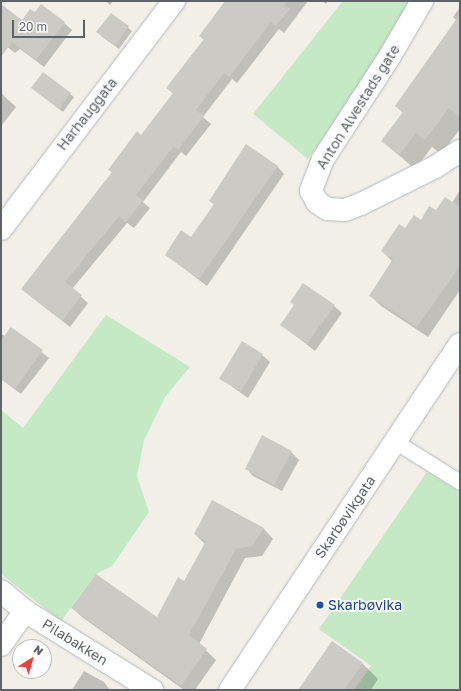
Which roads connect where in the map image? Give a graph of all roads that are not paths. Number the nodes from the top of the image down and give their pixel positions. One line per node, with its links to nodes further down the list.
1 (174, 1): 4 (street, Harhauggata)
2 (422, 1): 3 (street, Anton Alvestads gate)
3 (460, 151)
4 (1, 229)
5 (460, 344): 6 (street, Skarbøvikgata)
6 (396, 442): 7 (lane); 11 (street, Skarbøvikgata)
7 (460, 482)
8 (1, 590): 9 (street, Pilabakken)
9 (25, 611): 10 (street); 12 (street, Pilabakken)
10 (1, 645)
11 (236, 688)
12 (152, 690)

